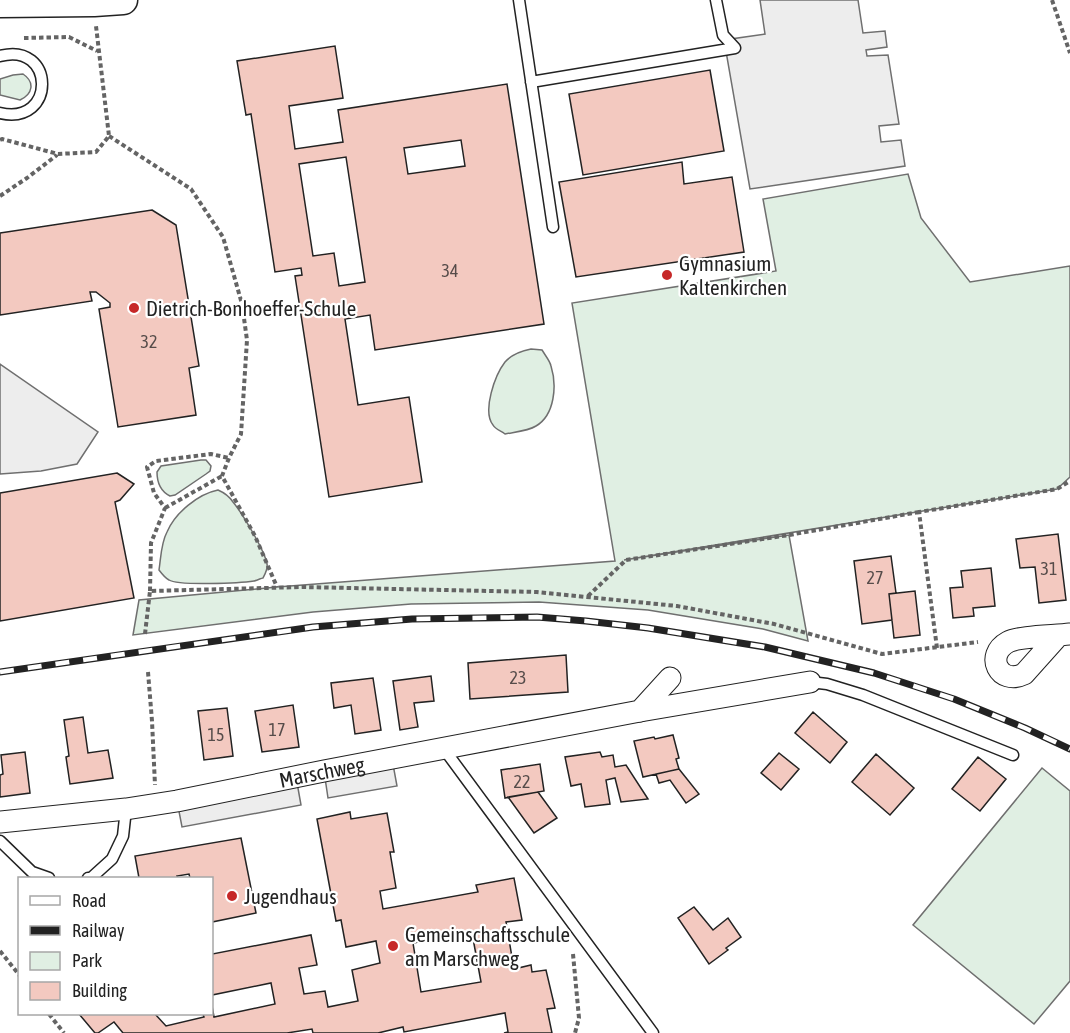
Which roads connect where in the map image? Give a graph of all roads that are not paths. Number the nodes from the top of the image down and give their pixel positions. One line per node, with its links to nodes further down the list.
1 (123, 0): 4 (street)
2 (519, 0): 6 (lane)
3 (716, 0): 6 (lane)
4 (0, 3)
5 (0, 56): 7 (lane)
6 (531, 82): 8 (lane)
7 (0, 113)
8 (553, 227)
9 (1064, 635): 9 (street)
10 (670, 678): 12 (street)
11 (810, 682): 12 (street, Marschweg); 14 (lane)
12 (640, 711): 13 (street, Marschweg)
13 (444, 749): 15 (street, Marschweg); 20 (lane)
14 (1013, 755)
15 (126, 808): 16 (street, Marschweg); 19 (lane)
16 (0, 822)
17 (0, 841): 18 (lane)
18 (44, 877)
19 (92, 877)
20 (652, 1033)

